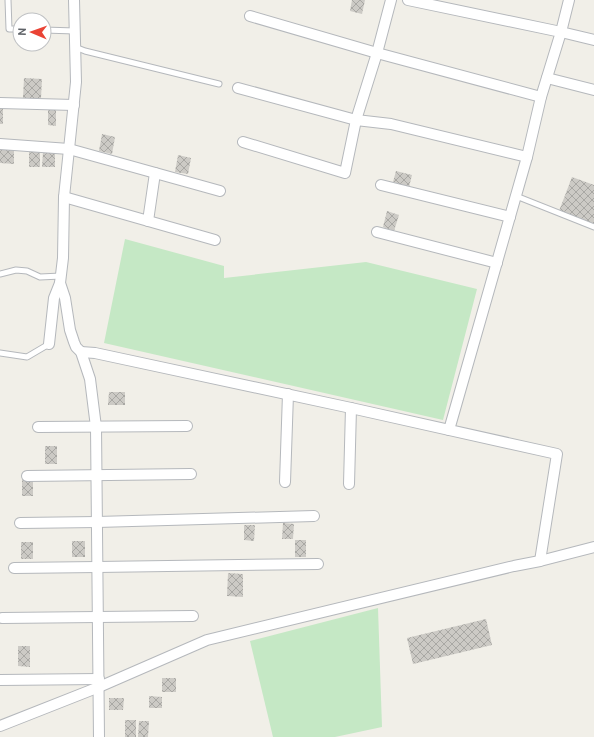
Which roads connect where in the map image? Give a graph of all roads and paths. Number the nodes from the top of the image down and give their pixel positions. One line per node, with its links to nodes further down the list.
1 (8, 0): 7 (lane)
2 (74, 0): 9 (street)
3 (391, 0): 13 (street)
4 (408, 0): 10 (street)
5 (569, 0): 10 (street)
6 (250, 16): 13 (street)
7 (12, 29)
8 (52, 30): 9 (lane)
9 (75, 31): 12 (street)
10 (561, 32): 11 (street); 14 (street)
11 (594, 40)
12 (76, 47): 15 (lane); 20 (street)
13 (377, 53): 18 (street); 21 (street)
14 (547, 78): 17 (street); 18 (street)
15 (218, 84)
16 (238, 88): 21 (street)
17 (594, 90)
18 (540, 97): 25 (street)
19 (0, 103): 20 (street)
20 (74, 105): 24 (street)
21 (356, 120): 22 (street); 25 (street)
22 (243, 142)
23 (0, 144): 24 (street)
24 (69, 149): 26 (street); 30 (street)
25 (528, 157): 29 (street)
26 (155, 173): 28 (street); 32 (street)
27 (381, 185): 31 (street)
28 (220, 191)
29 (516, 196): 31 (street); 33 (lane)
30 (64, 197): 32 (street); 38 (street)
31 (510, 217): 36 (street)
32 (148, 221): 35 (street)
33 (594, 227)
34 (377, 232): 36 (street)
35 (215, 240)
36 (497, 263): 47 (street)
37 (0, 274): 38 (lane)
38 (61, 280): 39 (street); 40 (street)
39 (49, 344): 41 (lane)
40 (81, 352): 42 (street); 46 (street)
41 (0, 353)
42 (288, 394): 43 (street); 51 (street)
43 (351, 408): 47 (street); 52 (street)
44 (187, 426): 46 (street)
45 (38, 427): 46 (street)
46 (96, 427): 49 (street)
47 (449, 430): 57 (street)
48 (191, 474): 49 (street)
49 (97, 475): 50 (street); 54 (street)
50 (27, 476)
51 (285, 482)
52 (349, 484)
53 (314, 516): 54 (street)
54 (97, 522): 55 (street); 59 (street)
55 (20, 523)
56 (594, 547): 57 (street)
57 (540, 561): 65 (street)
58 (318, 564): 59 (street)
59 (98, 567): 60 (street); 62 (street)
60 (14, 568)
61 (193, 616): 62 (street)
62 (98, 617): 63 (street); 65 (street)
63 (2, 618)
64 (0, 680): 65 (street)
65 (99, 683): 66 (street); 67 (street)
66 (0, 726)
67 (99, 737)

